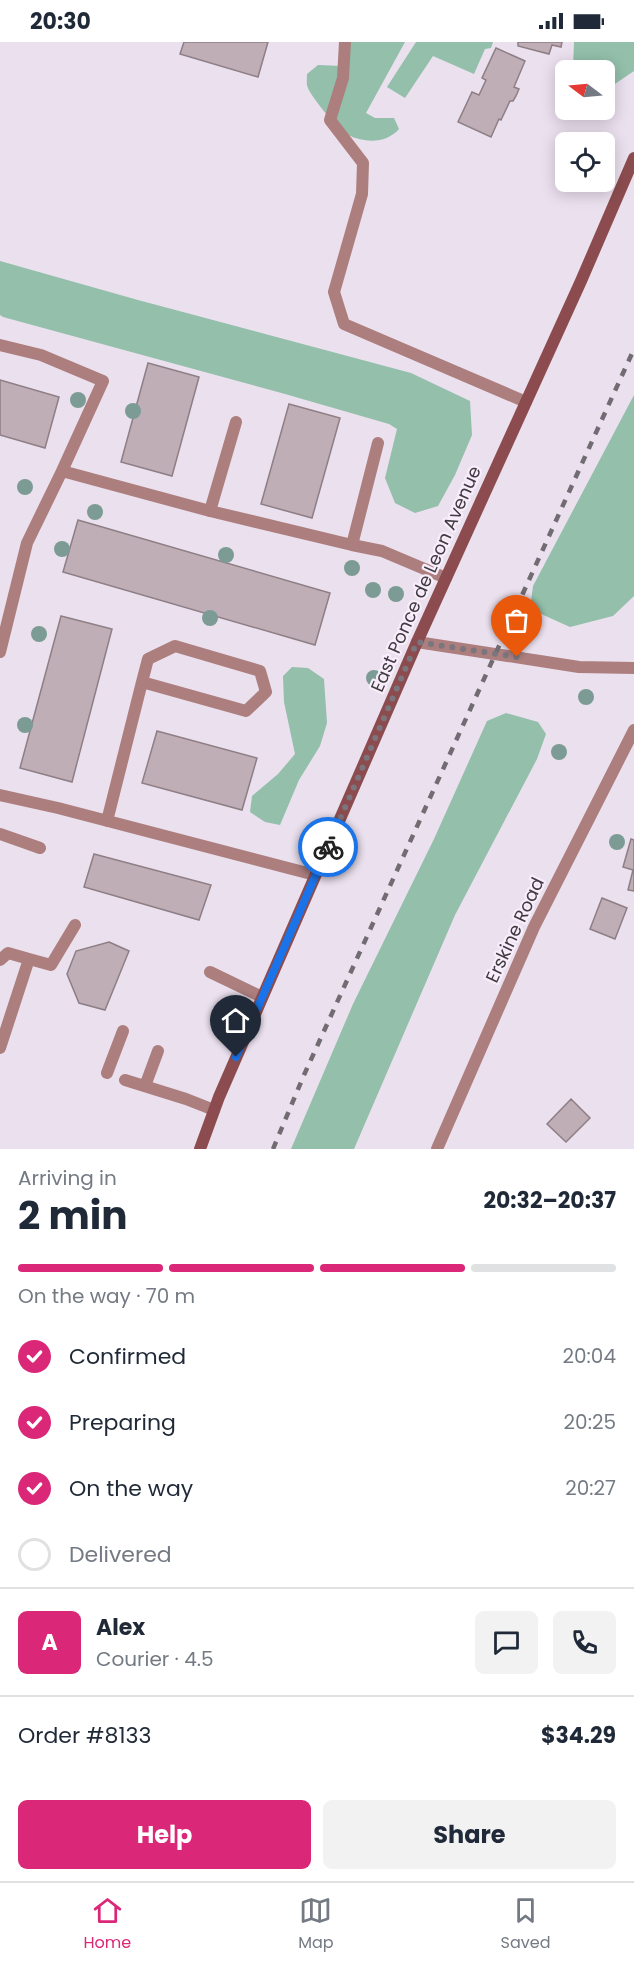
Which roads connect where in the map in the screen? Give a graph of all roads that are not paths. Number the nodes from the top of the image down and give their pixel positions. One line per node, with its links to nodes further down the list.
1 (345, 42): 4 (street)
2 (634, 158): 4 (main road, East Ponce de Leon Avenue)
3 (0, 345): 7 (street)
4 (526, 402): 10 (main road, East Ponce de Leon Avenue)
5 (236, 422): 8 (street)
6 (378, 443): 9 (street)
7 (62, 471): 8 (street); 12 (street)
8 (210, 511): 9 (street)
9 (352, 545): 10 (street)
10 (446, 578): 11 (main road, East Ponce de Leon Avenue)
11 (417, 642): 13 (street); 20 (main road, East Ponce de Leon Avenue)
12 (0, 652)
13 (634, 668)
14 (142, 682): 14 (street); 17 (street)
15 (634, 730): 34 (street, Erskine Road)
16 (0, 795): 17 (street)
17 (107, 821): 20 (street)
18 (0, 834): 19 (street)
19 (40, 848)
20 (315, 875): 25 (main road, East Ponce de Leon Avenue)
21 (75, 925): 22 (street)
22 (29, 959): 23 (street); 27 (street)
23 (0, 960)
24 (210, 972): 25 (street)
25 (262, 997): 32 (main road, East Ponce de Leon Avenue)
26 (123, 1031): 29 (street)
27 (0, 1048)
28 (158, 1051): 31 (street)
29 (107, 1073)
30 (125, 1080): 31 (street)
31 (145, 1086): 32 (street)
32 (214, 1110): 33 (main road, East Ponce de Leon Avenue)
33 (200, 1149)
34 (437, 1149)

